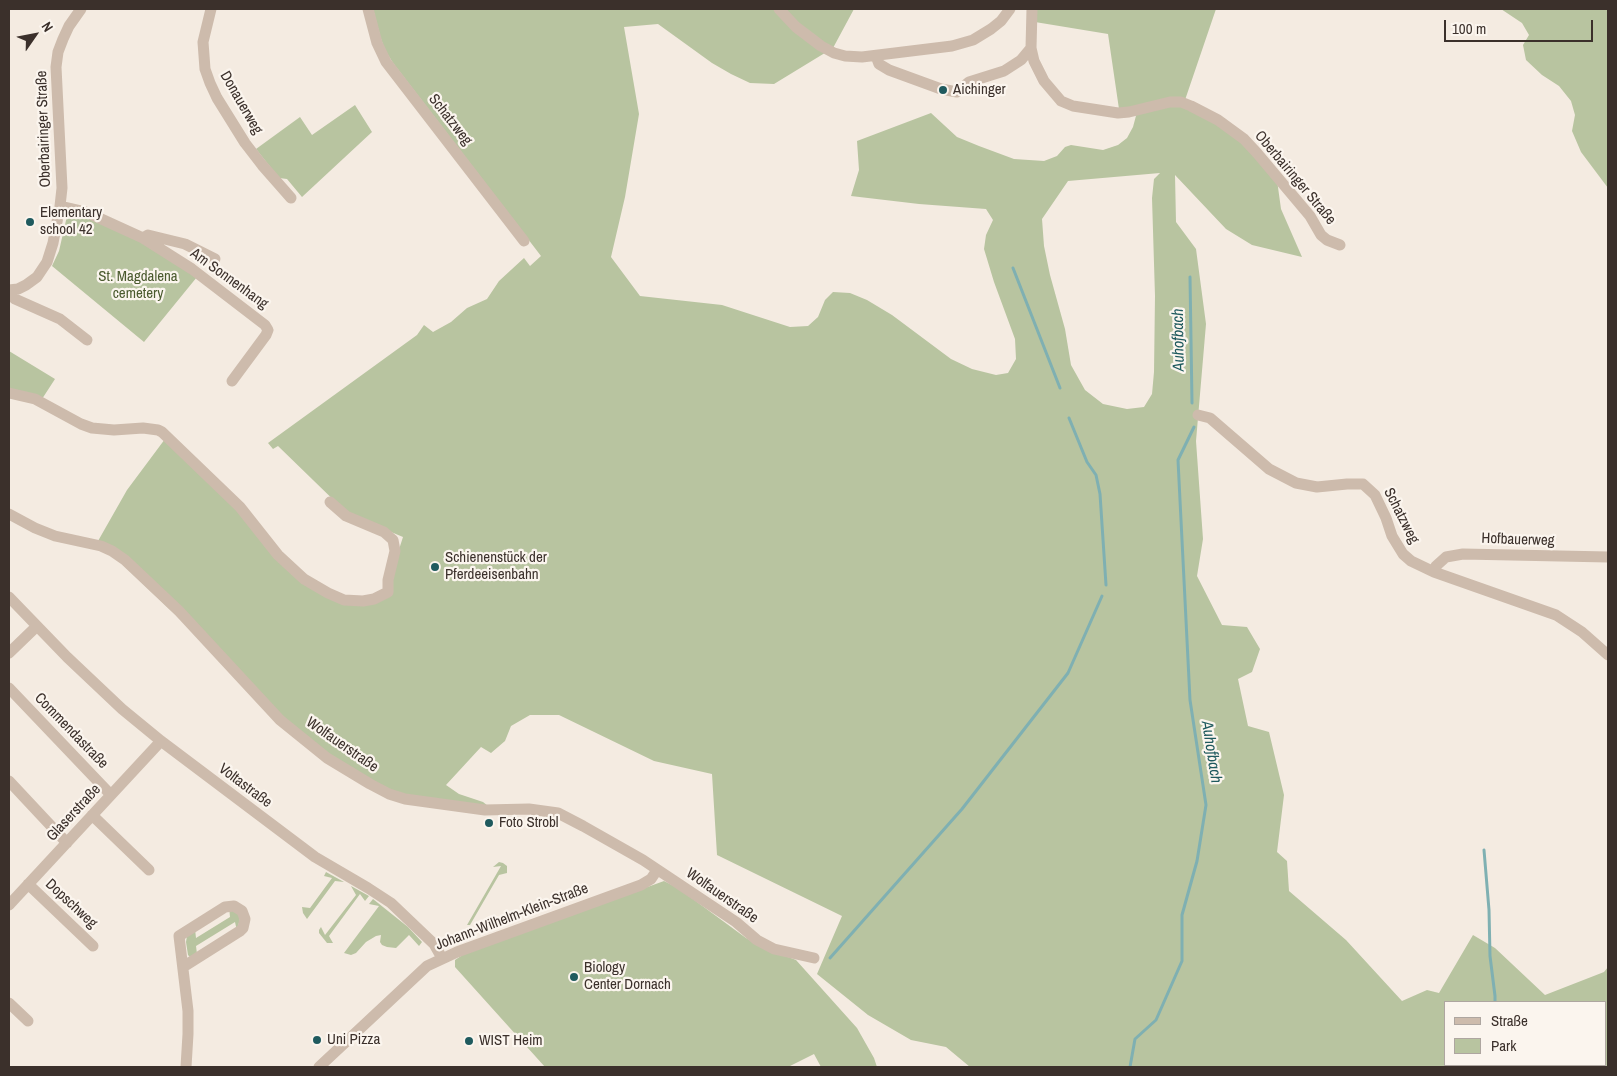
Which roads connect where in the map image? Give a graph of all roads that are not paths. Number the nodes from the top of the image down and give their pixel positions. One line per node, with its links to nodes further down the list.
1 (81, 9): 10 (street, Oberbairinger Straße)
2 (211, 9): 9 (street, Donauerweg)
3 (368, 9): 12 (street, Schatzweg)
4 (779, 9): 8 (street)
5 (1010, 9): 8 (street)
6 (1032, 9): 7 (street, Oberbairinger Straße)
7 (1031, 48): 8 (street); 13 (street, Oberbairinger Straße)
8 (876, 56)
9 (291, 198)
10 (60, 206): 11 (street, Am Sonnenhang); 15 (street, Oberbairinger Straße)
11 (143, 238): 14 (street, Am Sonnenhang); 17 (street, Am Sonnenhang)
12 (524, 241)
13 (1340, 245)
14 (215, 259)
15 (9, 290): 16 (street, Oberbairinger Straße)
16 (87, 340)
17 (232, 381)
18 (9, 393): 20 (street)
19 (1198, 415): 23 (street, Schatzweg)
20 (330, 502)
21 (9, 514): 35 (street, Wolfauerstraße)
22 (1608, 557): 23 (street, Hofbauerweg)
23 (1434, 572): 27 (street, Schatzweg)
24 (9, 597): 25 (street, Voltastraße)
25 (38, 626): 26 (street); 29 (street, Voltastraße)
26 (9, 654)
27 (1608, 655)
28 (9, 688): 31 (street, Commendastraße)
29 (161, 741): 31 (street, Glaserstraße); 39 (street, Voltastraße)
30 (9, 781): 33 (street)
31 (111, 795): 32 (street, Glaserstraße)
32 (92, 815): 33 (street, Glaserstraße); 34 (street)
33 (66, 843): 36 (street, Glaserstraße)
34 (149, 870)
35 (657, 870): 39 (street, Johann-Wilhelm-Klein-Straße); 40 (street, Wolfauerstraße)
36 (28, 884): 37 (street, Glaserstraße); 38 (street, Dopschweg)
37 (9, 905)
38 (93, 946)
39 (442, 958): 45 (street, Johann-Wilhelm-Klein-Straße)
40 (814, 958)
41 (184, 967): 41 (street); 44 (street)
42 (9, 1003): 43 (street)
43 (28, 1021)
44 (186, 1067)
45 (319, 1067)

